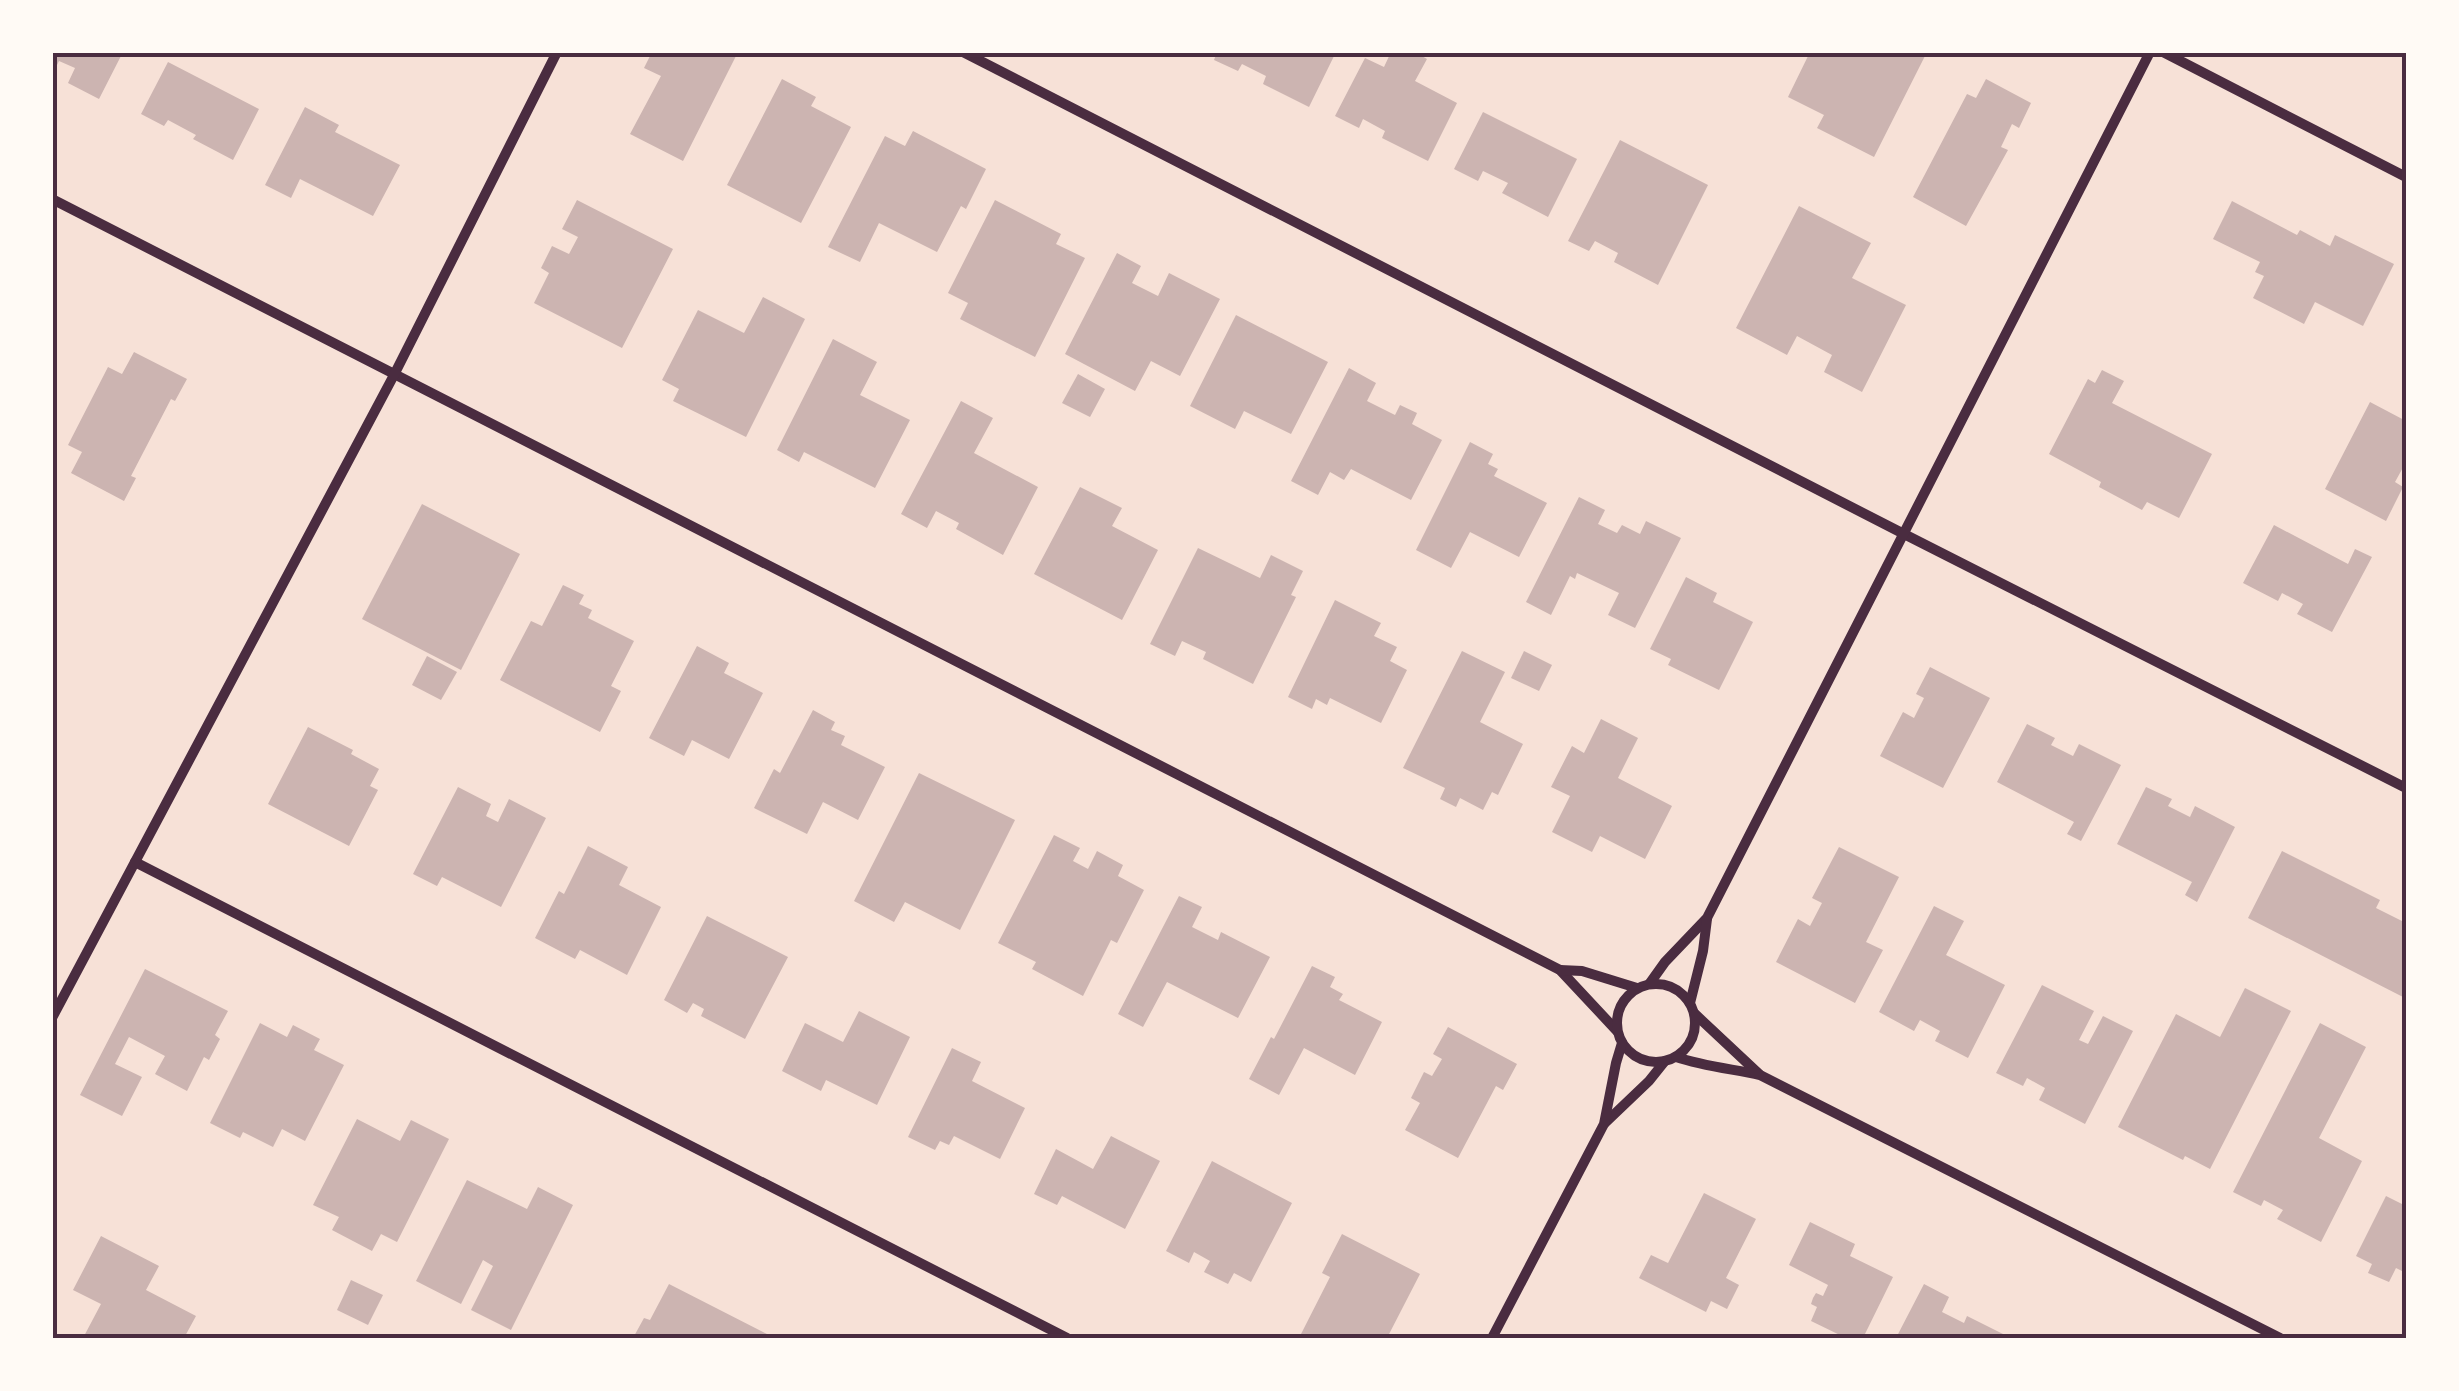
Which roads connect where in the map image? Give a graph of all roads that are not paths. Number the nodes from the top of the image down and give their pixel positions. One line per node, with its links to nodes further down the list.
1 (557, 52): 7 (street)
2 (963, 52): 8 (street)
3 (2150, 52): 8 (street)
4 (2163, 52): 5 (street)
5 (2406, 177)
6 (52, 198): 7 (street)
7 (394, 375): 10 (street); 12 (street)
8 (1904, 534): 9 (street); 11 (street)
9 (2406, 788)
10 (135, 862): 16 (street); 22 (street)
11 (1707, 918): 13 (street); 15 (street)
12 (1560, 970): 14 (street); 17 (street)
13 (1650, 983): 14 (street); 15 (street)
14 (1637, 988): 17 (street)
15 (1692, 1008): 19 (street); 20 (street)
16 (52, 1018)
17 (1617, 1031): 18 (street)
18 (1622, 1043): 19 (street); 21 (street)
19 (1670, 1059): 20 (street); 21 (street)
20 (1760, 1075): 24 (street)
21 (1604, 1124): 23 (street)
22 (1067, 1338)
23 (1492, 1338)
24 (2280, 1338)

